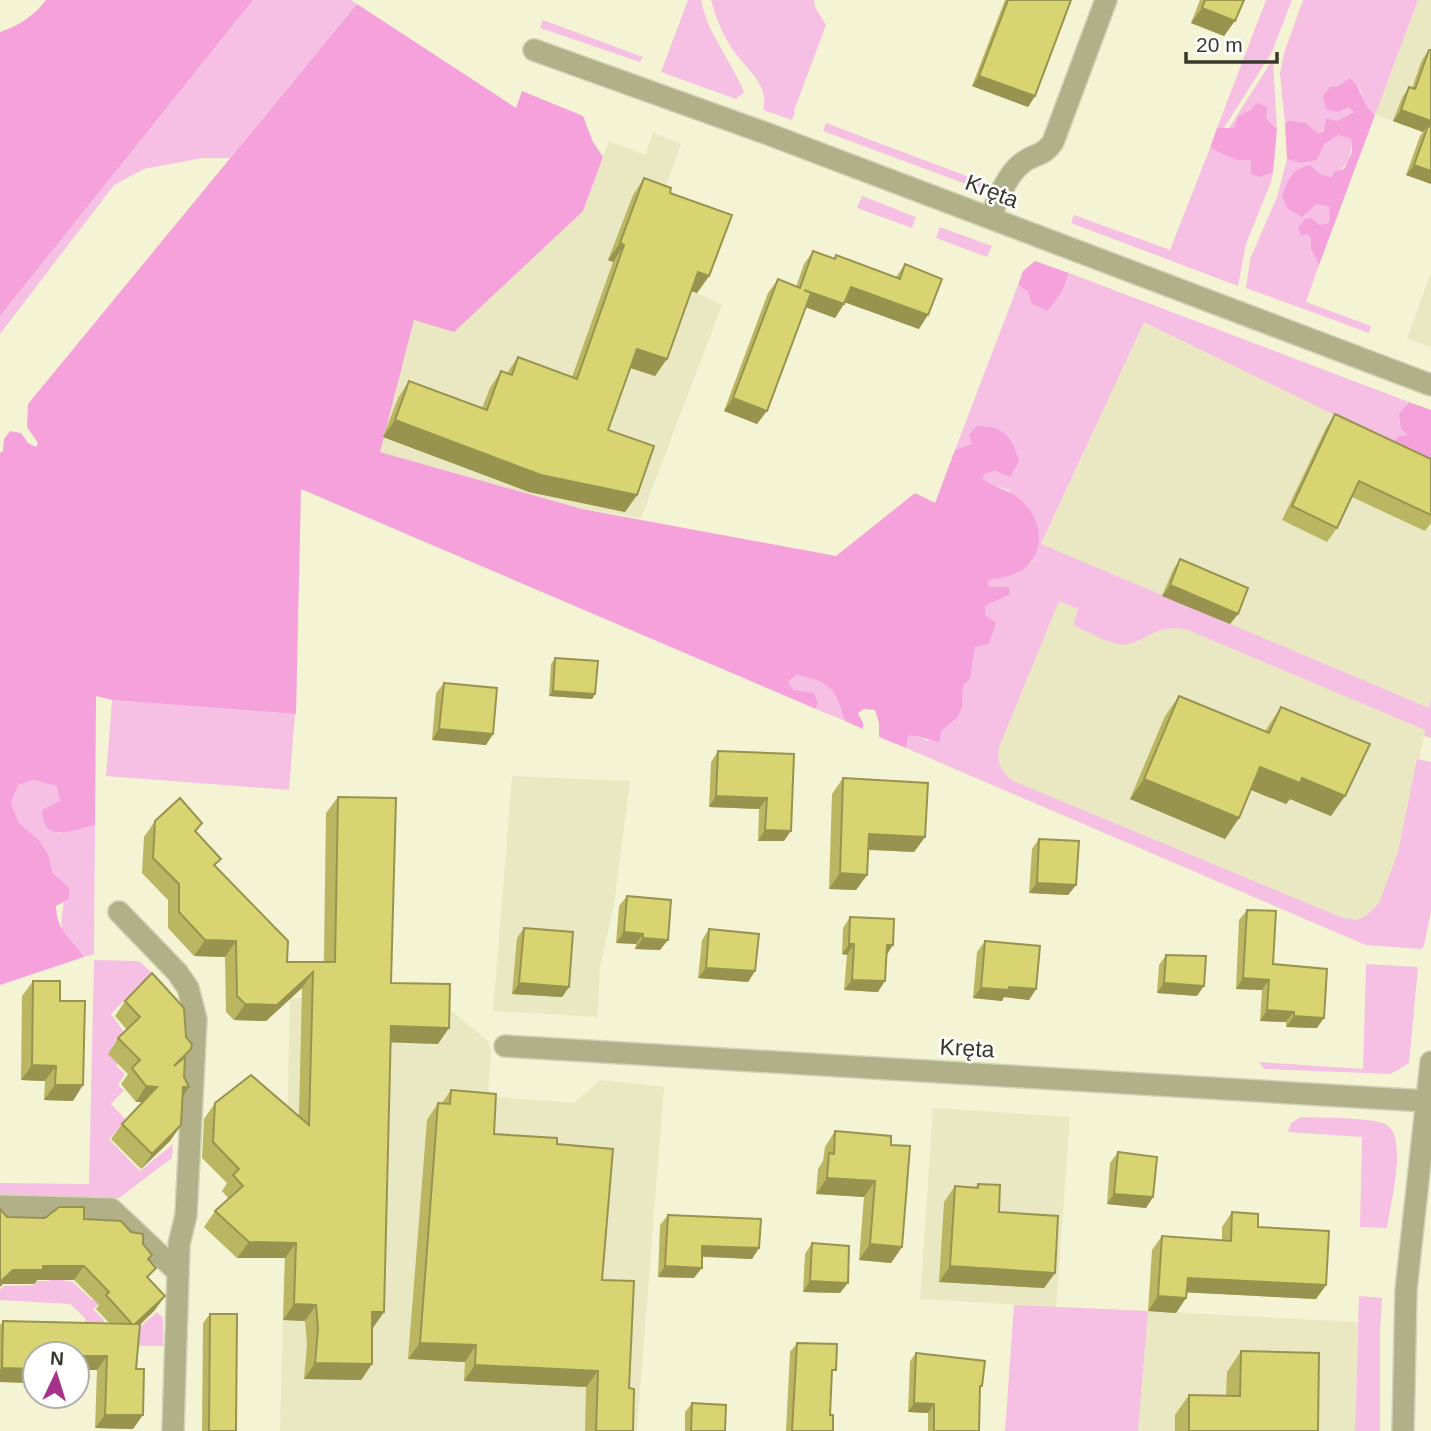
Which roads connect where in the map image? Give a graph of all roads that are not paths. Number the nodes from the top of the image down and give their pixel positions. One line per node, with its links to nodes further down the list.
1 (1106, 0): 3 (street)
2 (534, 50): 3 (street, Kręta)
3 (990, 218): 4 (street, Kręta)
4 (1431, 385)
5 (119, 912): 10 (street)
6 (505, 1046): 8 (street, Kręta)
7 (1431, 1062): 8 (street)
8 (1426, 1101): 12 (street)
9 (0, 1206): 10 (street)
10 (178, 1272): 11 (street)
11 (173, 1431)
12 (1403, 1431)

